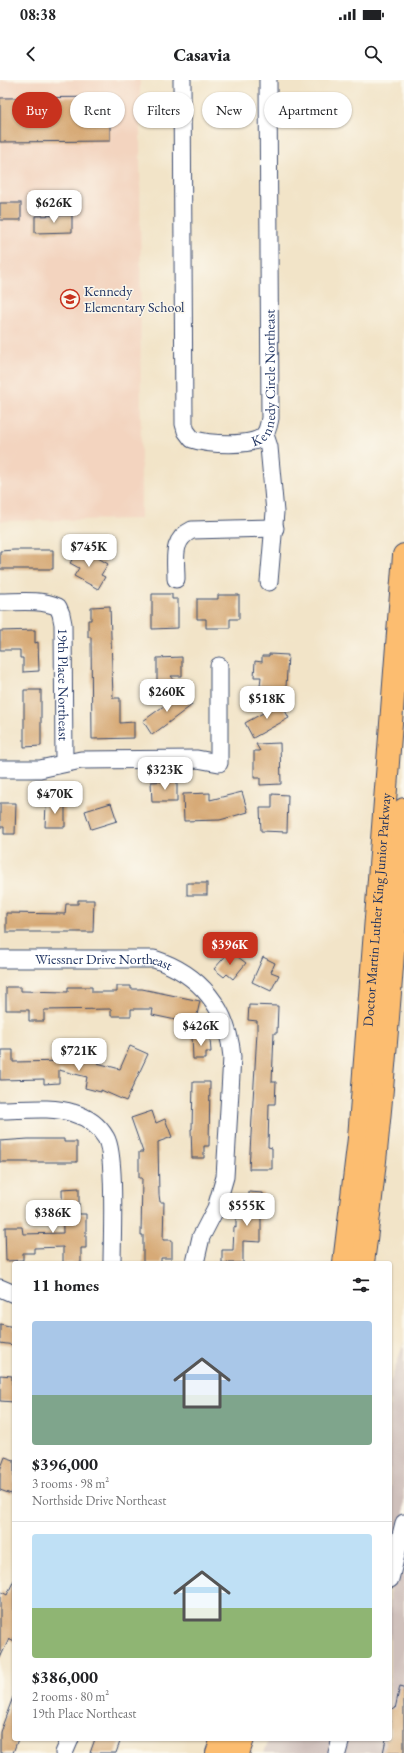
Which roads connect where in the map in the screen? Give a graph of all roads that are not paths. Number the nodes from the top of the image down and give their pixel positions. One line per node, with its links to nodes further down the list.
1 (182, 80): 3 (street, Kennedy Circle Northeast)
2 (268, 80): 3 (street, Kennedy Circle Northeast)
3 (265, 435): 4 (street)
4 (275, 528): 6 (street); 7 (street)
5 (404, 555): 17 (highway, Doctor Martin Luther King Junior Parkway)
6 (176, 579)
7 (269, 582)
8 (0, 602): 10 (street, 19th Place Northeast)
9 (218, 666): 10 (street)
10 (64, 763): 11 (street)
11 (0, 769)
12 (404, 809): 18 (highway, Doctor Martin Luther King Junior Parkway)
13 (0, 959): 16 (street, Wiessner Drive Northeast)
14 (0, 1110): 15 (street)
15 (112, 1261)
16 (195, 1261)
17 (344, 1261)
18 (363, 1261)
19 (0, 1288): 20 (street)
20 (12, 1293)
21 (404, 1523): 22 (street)
22 (392, 1571)
23 (69, 1741): 27 (street)
24 (221, 1741): 28 (highway)
25 (242, 1741): 29 (highway)
26 (341, 1741): 30 (street)
27 (64, 1753)
28 (217, 1753)
29 (238, 1753)
30 (336, 1753)

